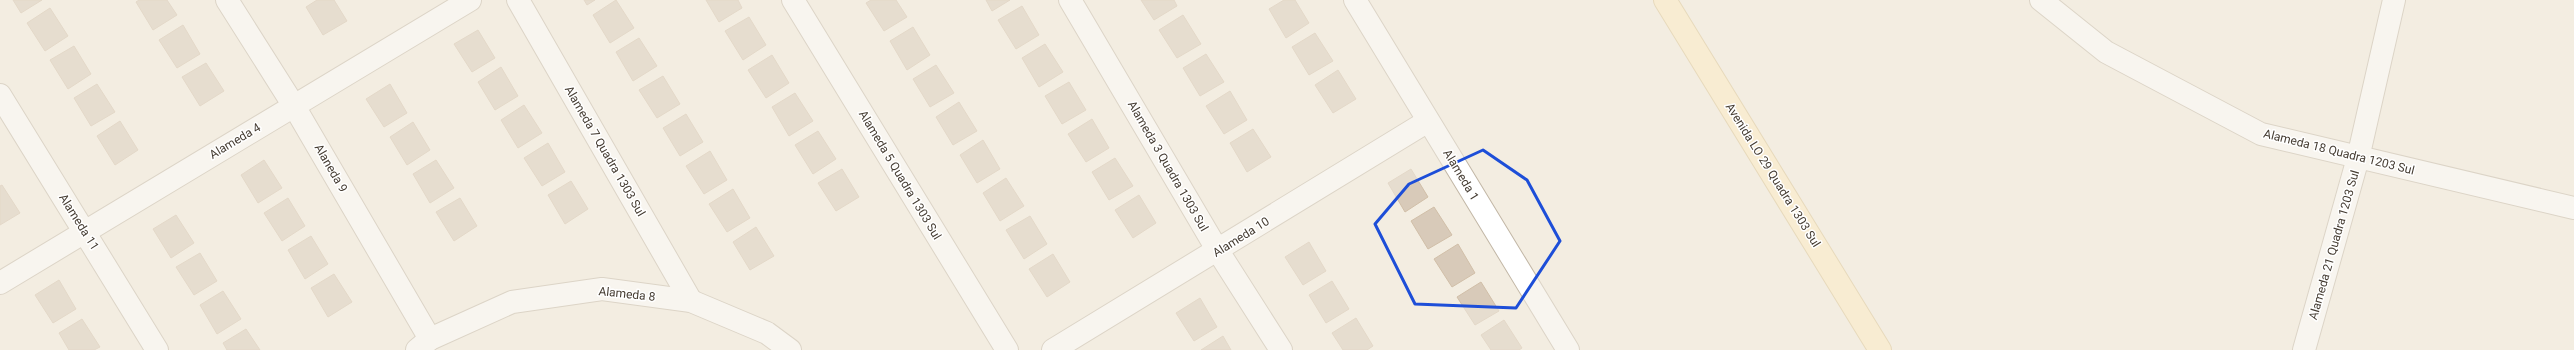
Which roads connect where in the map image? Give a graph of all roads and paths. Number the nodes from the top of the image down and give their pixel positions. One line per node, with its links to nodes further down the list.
1 (227, 0): 11 (street, Alaneda 9)
2 (470, 0): 11 (street, Alameda 4)
3 (518, 0): 18 (street, Alameda 7 Quadra 1303 Sul)
4 (793, 0): 22 (street, Alameda 5 Quadra 1303 Sul)
5 (1070, 0): 16 (street, Alameda 3 Quadra 1303 Sul)
6 (1355, 0): 12 (street, Alameda 1)
7 (2042, 0): 13 (street, Alameda 18 Quadra 1203 Sul)
8 (2394, 0): 13 (street, Alameda 21 Quadra 1203 Sul)
9 (1671, 2): 26 (street, Avenida LO 29 Quadra 1303 Sul)
10 (0, 95): 15 (street, Alameda 11)
11 (294, 106): 15 (street, Alameda 4); 19 (street, Alaneda 9)
12 (1428, 121): 16 (street, Alameda 10); 25 (street, Alameda 1)
13 (2358, 158): 14 (street, Alameda 18 Quadra 1203 Sul); 27 (street, Alameda 21 Quadra 1203 Sul)
14 (2574, 208)
15 (84, 230): 17 (street, Alameda 4); 20 (street, Alameda 11)
16 (1218, 251): 23 (street, Alameda 10); 24 (street, Alameda 3 Quadra 1303 Sul)
17 (0, 283)
18 (691, 301): 19 (street, Alameda 8); 21 (street, Alameda 8)
19 (423, 344)
20 (157, 350)
21 (790, 350)
22 (1007, 350)
23 (1053, 350)
24 (1281, 350)
25 (1568, 350)
26 (1880, 350)
27 (2304, 350)

